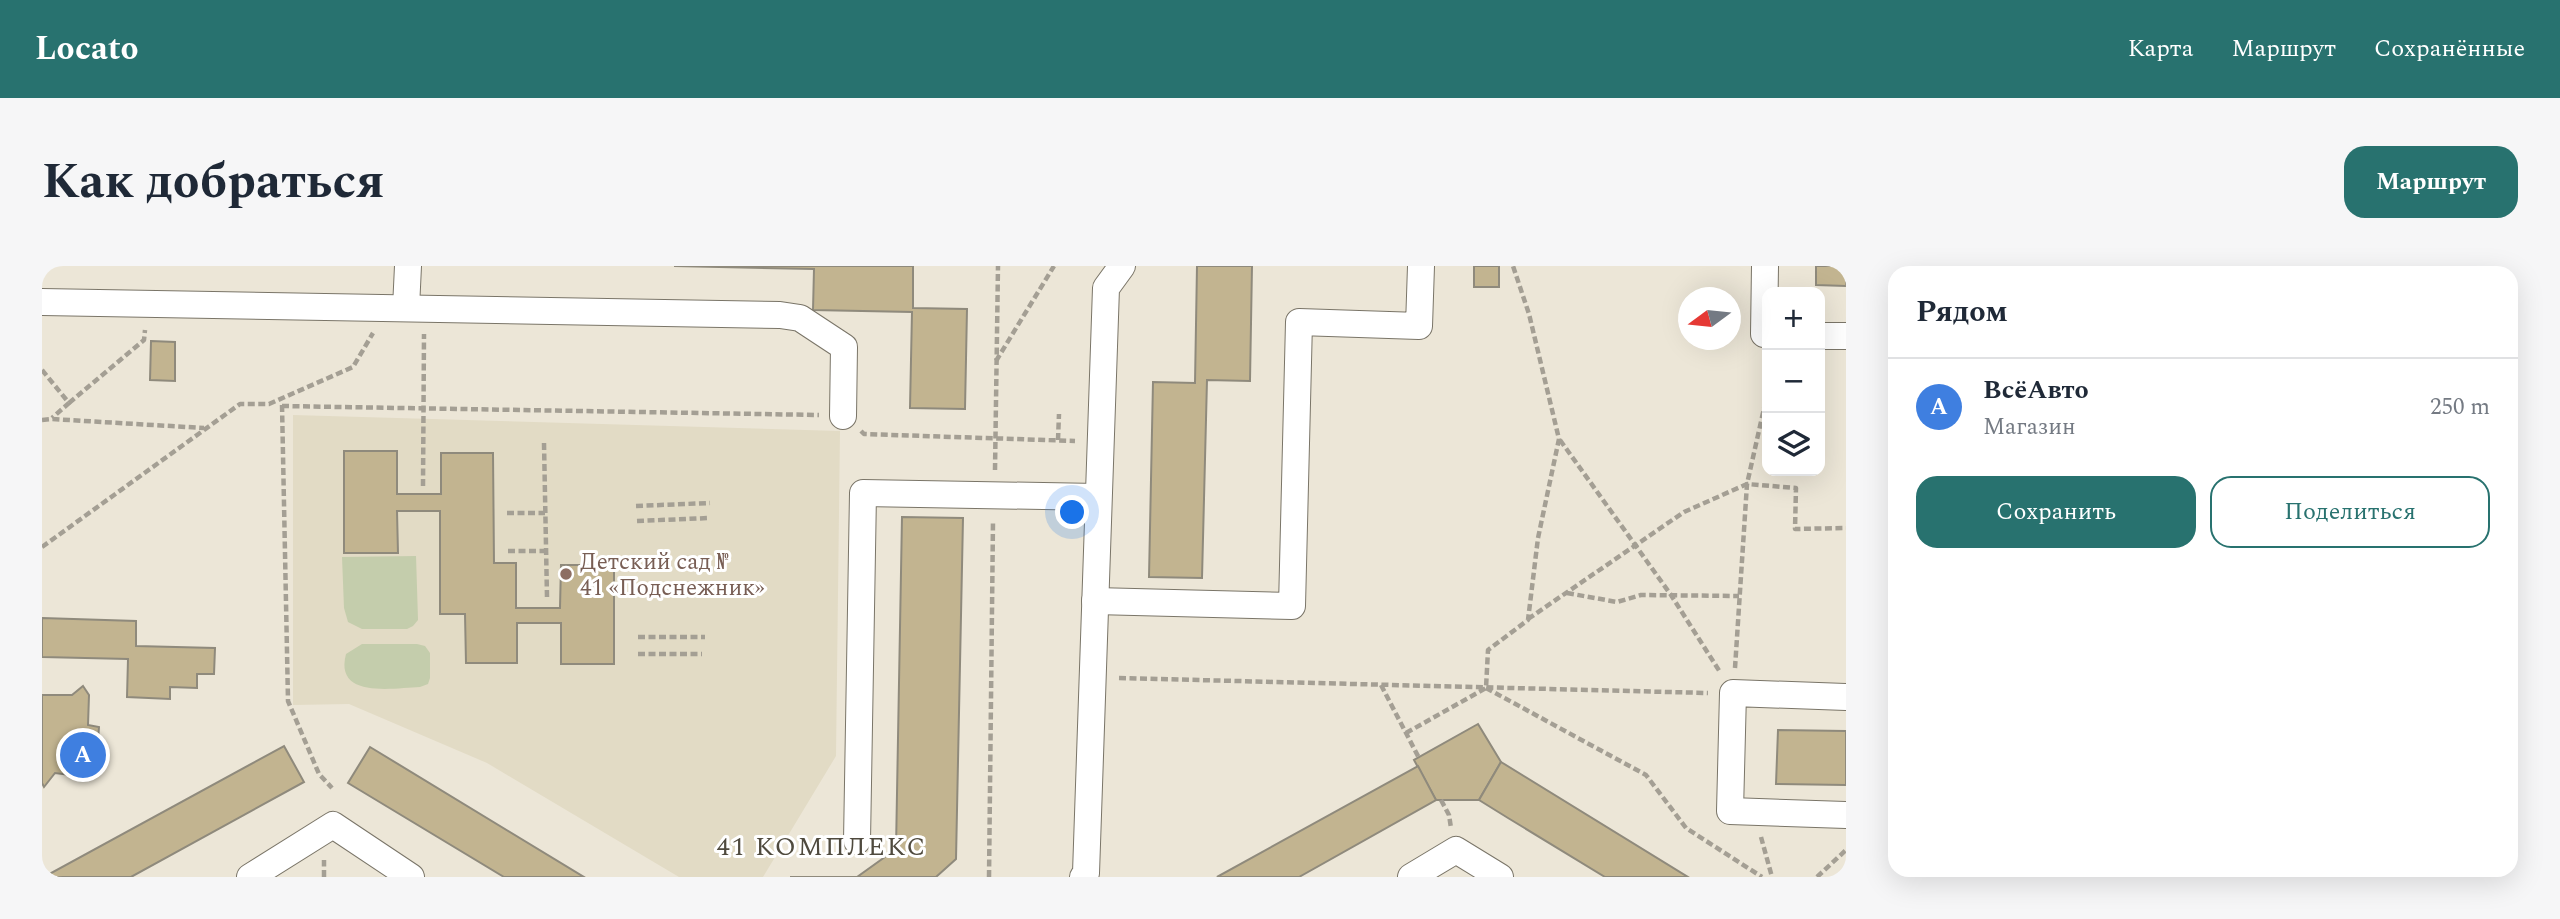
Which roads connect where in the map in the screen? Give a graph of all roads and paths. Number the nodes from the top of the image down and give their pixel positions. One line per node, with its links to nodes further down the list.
1 (408, 266): 11 (lane)
2 (998, 266): 14 (path)
3 (1054, 266): 14 (path)
4 (1122, 266): 29 (lane)
5 (1421, 266): 50 (lane)
6 (1513, 266): 27 (path)
7 (1765, 266): 8 (lane)
8 (1765, 287)
9 (42, 302): 10 (lane)
10 (146, 303): 11 (lane); 17 (path)
11 (406, 308): 16 (path); 19 (path); 22 (lane)
12 (1825, 336): 13 (lane)
13 (1846, 336)
14 (995, 362): 26 (path)
15 (42, 370): 17 (path)
16 (278, 400): 18 (path); 25 (path)
17 (69, 402): 23 (path)
18 (282, 406): 19 (path); 63 (path)
19 (423, 409): 22 (path); 32 (path)
20 (1763, 413): 31 (path)
21 (1059, 414): 28 (path)
22 (843, 416): 26 (path)
23 (51, 419): 24 (path); 25 (path)
24 (42, 420)
25 (204, 429): 42 (path)
26 (996, 437): 28 (path); 33 (path)
27 (1559, 439): 43 (path); 51 (path)
28 (1058, 440): 29 (path)
29 (1100, 442): 34 (lane)
30 (544, 443): 38 (path)
31 (1746, 484): 41 (path); 43 (path); 48 (path)
32 (423, 485)
33 (994, 495): 34 (lane); 66 (lane); 70 (path)
34 (1098, 497): 50 (lane)
35 (710, 503): 36 (path)
36 (636, 506)
37 (507, 513): 38 (path)
38 (545, 513): 45 (path)
39 (709, 518): 40 (path)
40 (637, 522)
41 (1846, 528)
42 (42, 547)
43 (1635, 547): 46 (path); 47 (path)
44 (508, 551): 45 (path)
45 (546, 551): 49 (path)
46 (1567, 593): 47 (path); 51 (path)
47 (1671, 596): 48 (path); 59 (path)
48 (1740, 596): 59 (path)
49 (547, 597)
50 (1095, 601): 56 (lane)
51 (1528, 620): 58 (path)
52 (638, 637): 53 (path)
53 (705, 637)
54 (638, 654): 55 (path)
55 (702, 654)
56 (1093, 678): 57 (path); 71 (lane)
57 (1381, 685): 58 (path); 61 (path)
58 (1486, 688): 59 (path); 61 (path); 74 (path)
59 (1734, 694): 60 (lane); 64 (lane)
60 (1846, 697)
61 (1406, 733): 62 (path)
62 (1419, 758)
63 (332, 788)
64 (1755, 812): 65 (lane); 75 (path)
65 (1846, 815)
66 (857, 841)
67 (1846, 850): 76 (path)
68 (250, 877): 69 (lane)
69 (411, 877)
70 (989, 877)
71 (1083, 877)
72 (1411, 877): 73 (lane)
73 (1500, 877)
74 (1762, 877)
75 (1772, 877)
76 (1817, 877)

